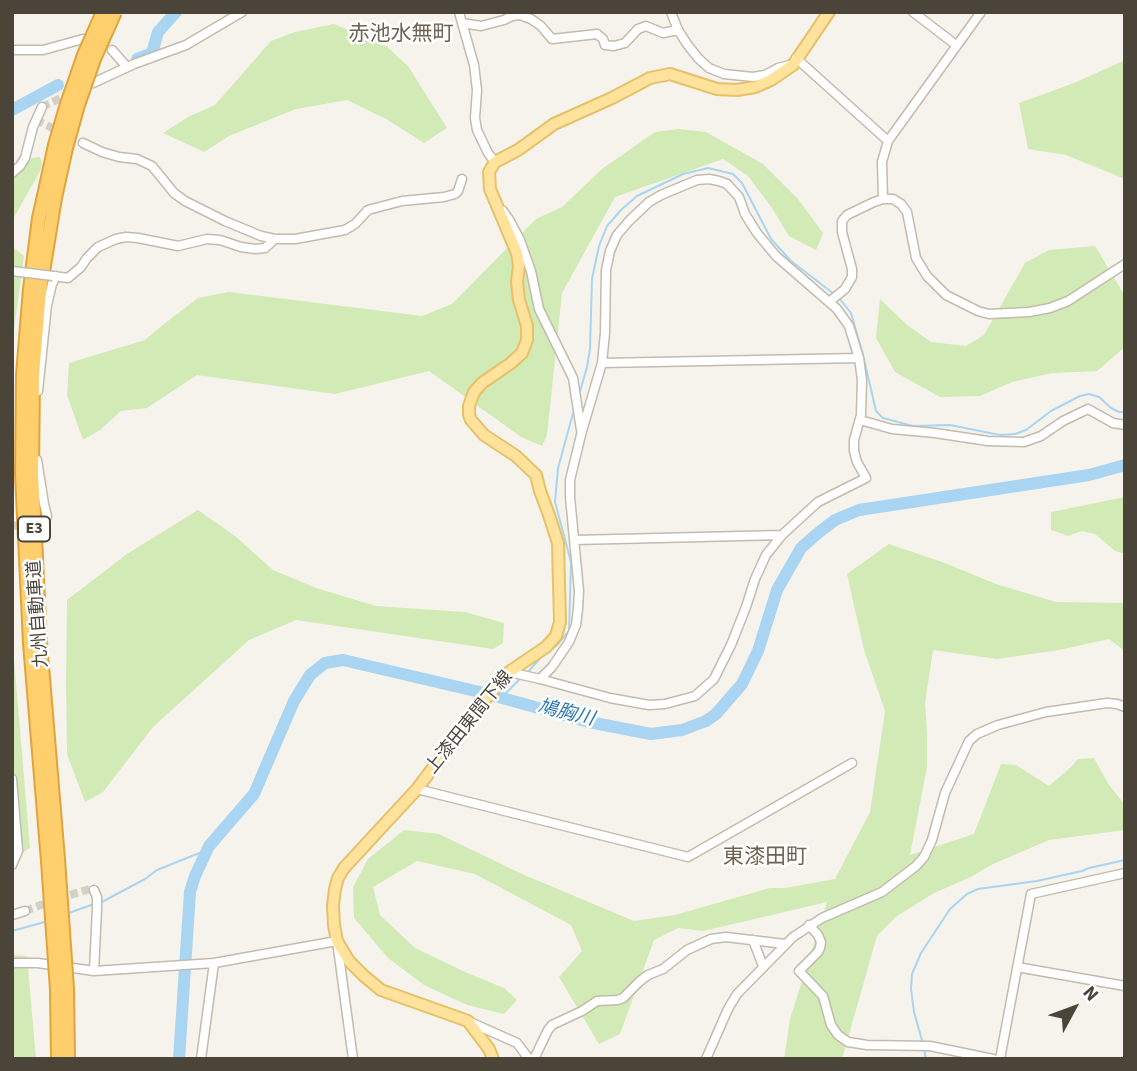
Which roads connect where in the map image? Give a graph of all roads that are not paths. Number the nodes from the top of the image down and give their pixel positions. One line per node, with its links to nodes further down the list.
1 (103, 12): 23 (highway, 九州自動車道 / E3, bridge)
2 (115, 12): 23 (highway, 九州自動車道 / E3, bridge)
3 (242, 12): 15 (street)
4 (671, 12): 9 (street)
5 (829, 12): 14 (main road)
6 (913, 12): 11 (street)
7 (981, 12): 11 (street)
8 (457, 16): 9 (street); 20 (street)
9 (678, 30): 14 (street)
10 (83, 39): 12 (street)
11 (956, 45): 18 (street)
12 (12, 50)
13 (112, 50): 15 (street)
14 (794, 61): 18 (street); 20 (main road)
15 (127, 67): 16 (street)
16 (93, 83)
17 (42, 107): 21 (street)
18 (888, 142): 24 (street)
19 (83, 143): 26 (street)
20 (495, 162): 25 (main road, 上漆田東間下線)
21 (12, 173)
22 (463, 178): 26 (street)
23 (50, 197): 60 (highway, 九州自動車道 / E3, bridge)
24 (883, 199): 27 (street); 30 (street)
25 (496, 204): 35 (street); 39 (main road, 上漆田東間下線)
26 (275, 239): 29 (street)
27 (1125, 264)
28 (12, 271): 29 (street, bridge)
29 (55, 276): 36 (street)
30 (829, 302): 31 (street); 32 (street)
31 (859, 358): 32 (street); 33 (street)
32 (602, 363): 35 (street)
33 (860, 420): 34 (street); 37 (street)
34 (1125, 425)
35 (582, 431): 38 (street)
36 (45, 522)
37 (782, 535): 38 (street); 40 (street)
38 (575, 540): 40 (street)
39 (509, 672): 40 (street); 44 (main road, 上漆田東間下線)
40 (540, 679)
41 (1125, 707): 50 (street)
42 (852, 763): 44 (street)
43 (12, 779): 45 (street)
44 (417, 789): 52 (main road, 上漆田東間下線)
45 (12, 865)
46 (1125, 873): 57 (street)
47 (94, 890): 58 (street)
48 (26, 911): 49 (street)
49 (12, 915)
50 (809, 925): 53 (street); 70 (street)
51 (753, 940): 53 (street); 56 (street); 68 (street)
52 (337, 941): 55 (street); 61 (main road); 65 (street)
53 (785, 944): 56 (street)
54 (12, 963): 58 (street)
55 (214, 963): 58 (street); 64 (street)
56 (763, 966): 69 (street)
57 (1017, 967): 59 (street); 71 (street)
58 (94, 971)
59 (1125, 986)
60 (62, 990): 62 (highway, 九州自動車道 / E3); 63 (highway, 九州自動車道 / E3)
61 (468, 1021): 66 (main road); 67 (street)
62 (58, 1059)
63 (68, 1059)
64 (201, 1059)
65 (353, 1059)
66 (493, 1059)
67 (529, 1059)
68 (534, 1059)
69 (706, 1059)
70 (993, 1059)
71 (1000, 1059)

